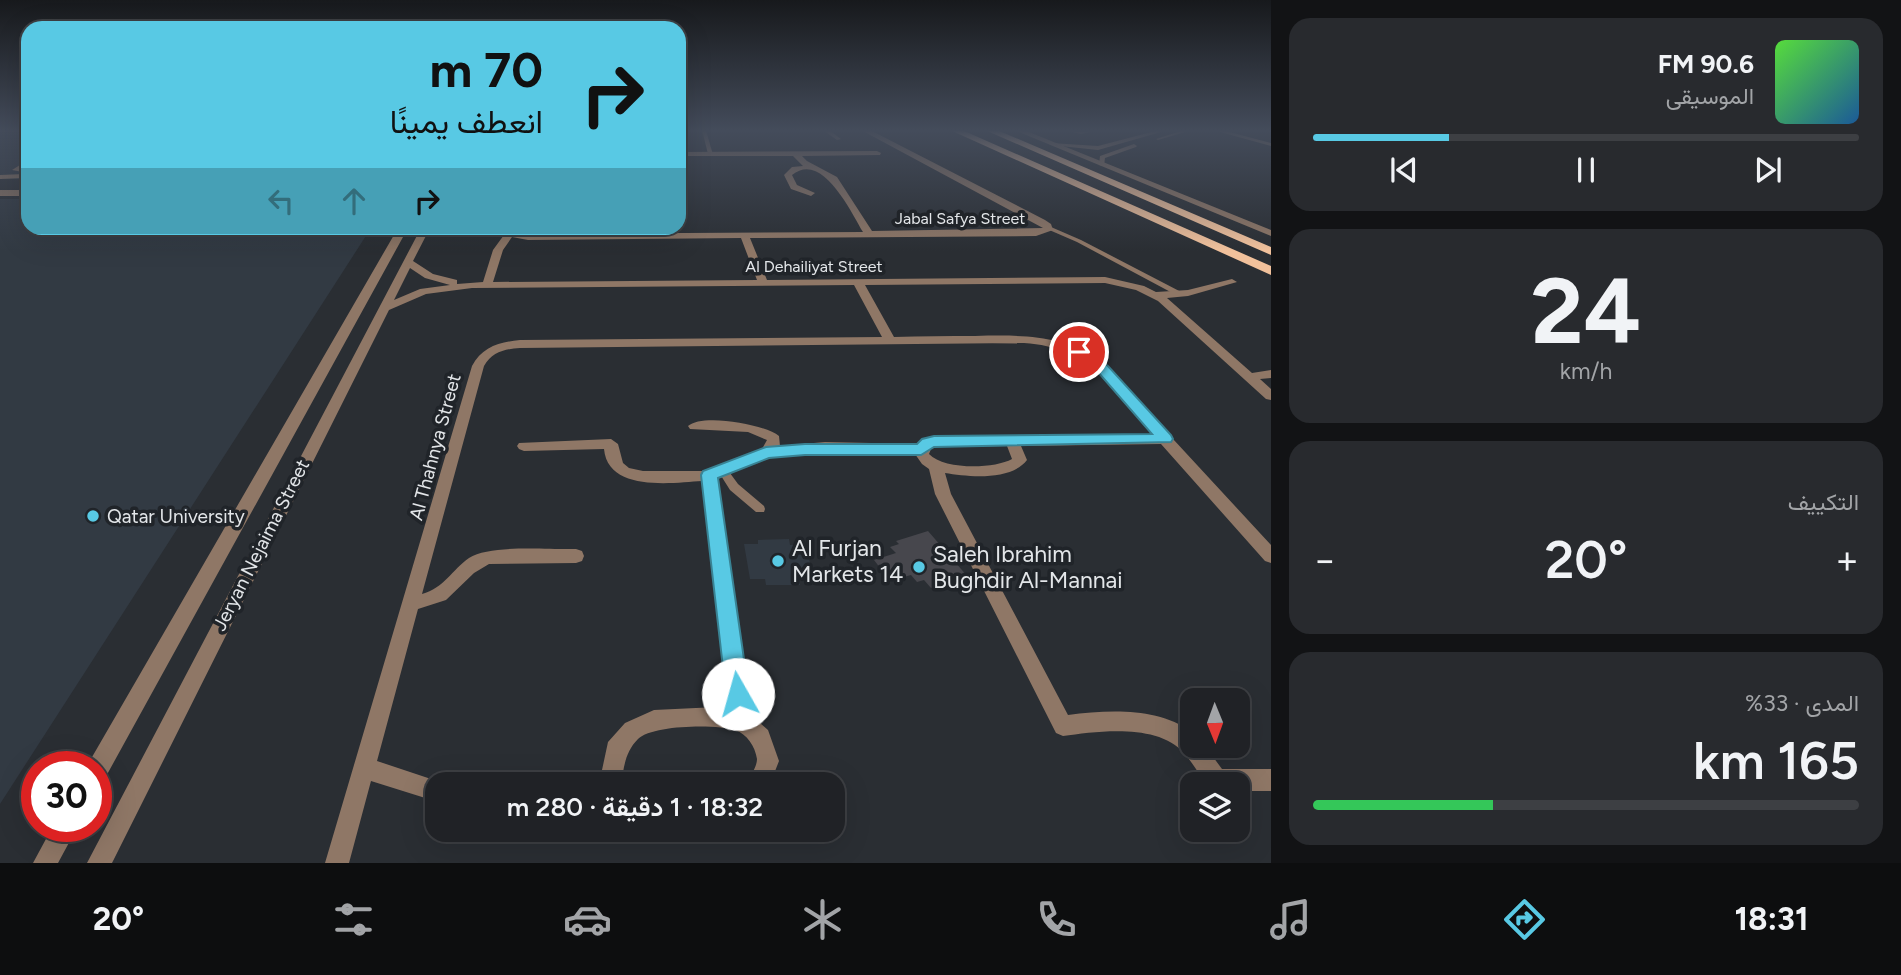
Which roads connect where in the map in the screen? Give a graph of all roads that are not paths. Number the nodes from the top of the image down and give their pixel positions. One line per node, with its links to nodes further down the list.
1 (794, 170): 13 (street)
2 (818, 170): 16 (street)
3 (942, 170): 14 (street, Jabal Safya Street)
4 (1045, 170): 25 (main road)
5 (1083, 170): 23 (main road)
6 (1117, 170): 15 (street)
7 (21, 175): 8 (lane)
8 (0, 177)
9 (0, 186): 10 (street)
10 (21, 186)
11 (0, 193): 12 (street)
12 (21, 193)
13 (811, 194)
14 (1049, 228): 16 (street, Jabal Safya Street); 31 (lane)
15 (1271, 233)
16 (869, 234): 21 (street, Jabal Safya Street)
17 (399, 235): 52 (street, Jeryan Nejaima Street)
18 (421, 235): 24 (street, Jeryan Nejaima Street)
19 (509, 235): 30 (street, Jabal Safya Street)
20 (523, 235): 22 (street, Jabal Safya Street)
21 (744, 235): 22 (street, Jabal Safya Street); 26 (street)
22 (621, 236)
23 (1271, 251)
24 (407, 261): 29 (street, Al Dehailiyat Street); 33 (street, Jeryan Nejaima Street)
25 (1271, 271)
26 (763, 282): 27 (street, Al Dehailiyat Street); 30 (street, Al Dehailiyat Street)
27 (858, 282): 32 (street, Al Dehailiyat Street); 34 (street)
28 (1232, 282): 31 (street)
29 (472, 285): 30 (street, Al Dehailiyat Street); 33 (street, Al Dehailiyat Street)
30 (487, 285)
31 (1181, 294): 32 (street)
32 (1155, 295): 36 (street)
33 (383, 307): 61 (street, Jeryan Nejaima Street)
34 (890, 340): 39 (street, Al Thahnya Street); 49 (street, Al Thahnya Street)
35 (1271, 374): 36 (street)
36 (1250, 377): 37 (street)
37 (1271, 396)
38 (695, 426): 43 (street)
39 (1165, 439): 40 (street); 47 (street, Al Thahnya Street)
40 (1012, 441): 42 (street); 44 (street)
41 (524, 446): 45 (street)
42 (921, 449): 43 (street); 44 (street)
43 (766, 453): 45 (street)
44 (936, 467): 51 (street)
45 (716, 473): 46 (lane); 50 (street)
46 (760, 509)
47 (1271, 555)
48 (576, 556): 49 (street)
49 (412, 603): 54 (street, Al Thahnya Street)
50 (742, 721): 55 (street); 56 (street)
51 (1180, 736)
52 (108, 751)
53 (1201, 758): 57 (street)
54 (365, 768): 58 (street); 62 (street, Al Thahnya Street)
55 (612, 772)
56 (765, 772)
57 (1271, 780)
58 (425, 787)
59 (57, 842): 60 (street)
60 (45, 863)
61 (99, 863)
62 (337, 863)

